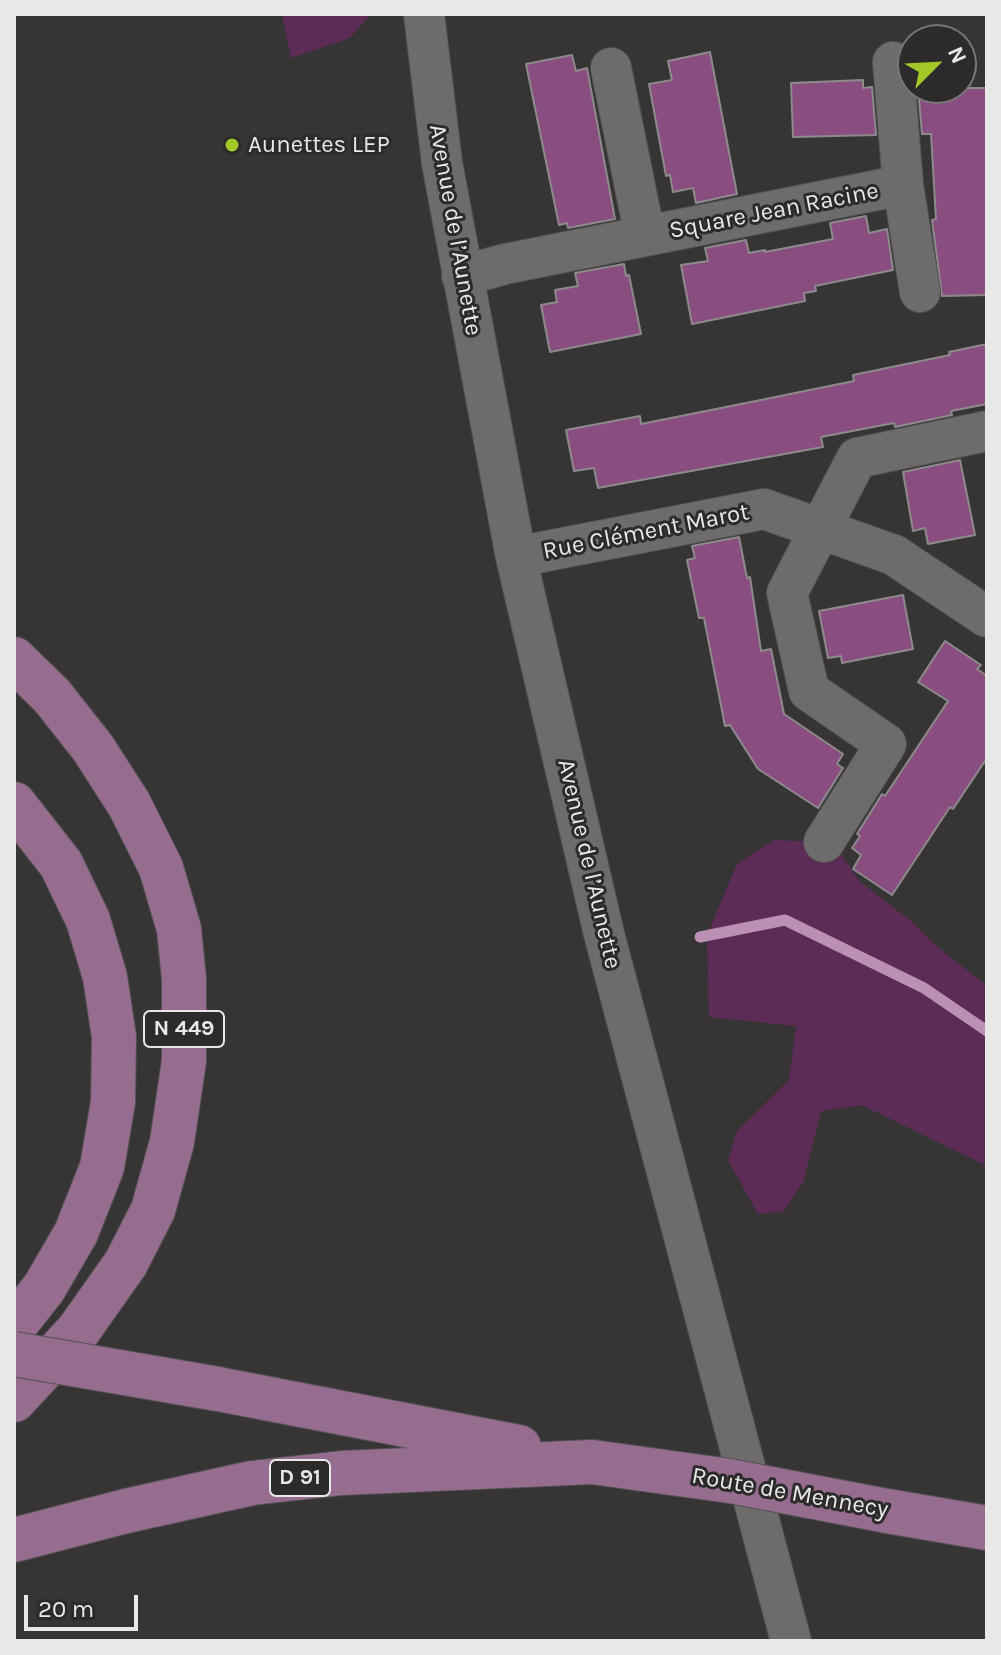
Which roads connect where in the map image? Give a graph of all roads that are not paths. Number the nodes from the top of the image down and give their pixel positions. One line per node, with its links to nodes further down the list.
1 (424, 14): 6 (street, Avenue de l’Aunette)
2 (893, 62): 4 (street, Square Jean Racine)
3 (611, 68): 5 (street, Square Jean Racine)
4 (903, 185): 5 (street, Square Jean Racine); 7 (street, Square Jean Racine)
5 (645, 236): 6 (street, Square Jean Racine)
6 (462, 276): 10 (street, Avenue de l’Aunette)
7 (920, 292)
8 (987, 431): 9 (street)
9 (821, 527): 10 (street, Rue Clément Marot); 11 (street, Rue Clément Marot); 14 (street)
10 (516, 557): 21 (street, Avenue de l’Aunette)
11 (987, 617)
12 (14, 659): 17 (main road, N 449)
13 (14, 804): 15 (main road)
14 (824, 842)
15 (14, 1326)
16 (14, 1354): 18 (main road, D 91, bridge)
17 (14, 1400)
18 (592, 1462): 19 (main road, Route de Mennecy / D 91, bridge); 20 (main road, D 91)
19 (987, 1528)
20 (14, 1540)
21 (791, 1641)

